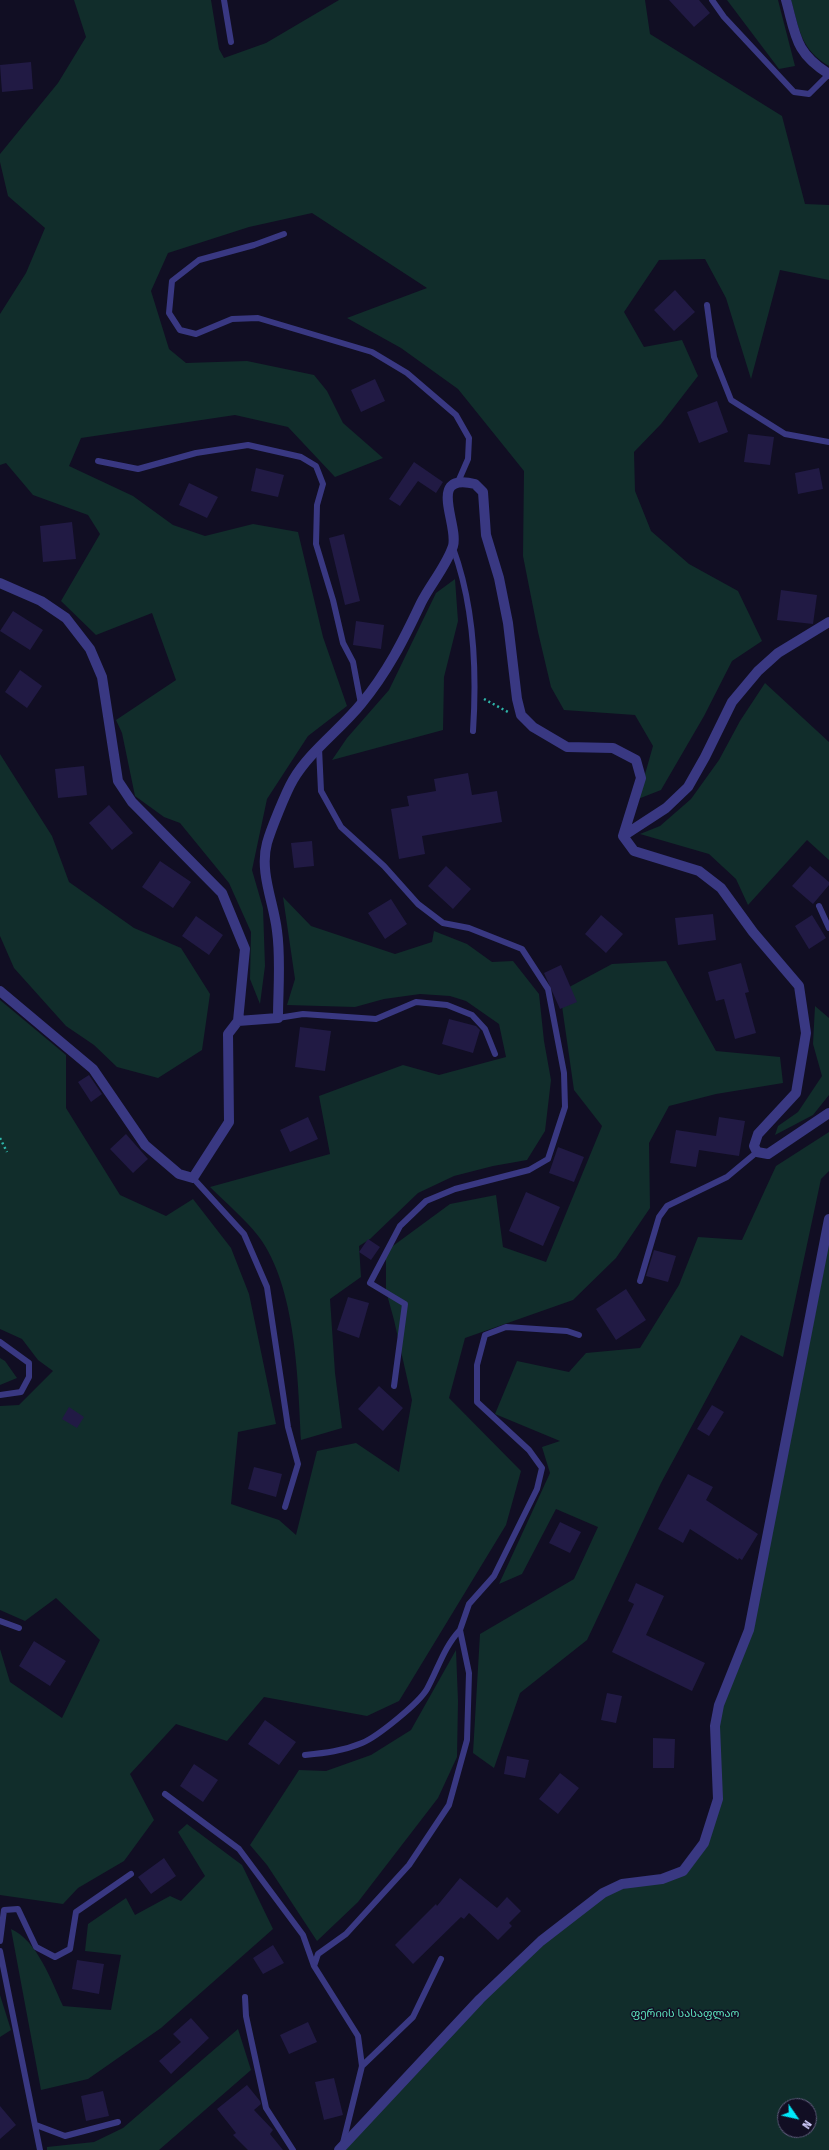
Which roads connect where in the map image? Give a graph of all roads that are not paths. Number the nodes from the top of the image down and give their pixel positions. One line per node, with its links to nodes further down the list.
1 (224, 0): 4 (lane)
2 (712, 0): 5 (lane)
3 (786, 0): 5 (street)
4 (231, 42)
5 (829, 74)
6 (284, 234): 10 (lane)
7 (706, 305): 8 (lane)
8 (829, 442)
9 (98, 462): 14 (lane)
10 (458, 482): 11 (street); 17 (street)
11 (453, 546): 14 (street); 15 (lane)
12 (0, 583): 22 (street)
13 (829, 622): 17 (street)
14 (361, 704): 16 (street)
15 (473, 732)
16 (319, 748): 21 (street); 31 (lane)
17 (623, 836): 25 (street)
18 (819, 906): 19 (lane)
19 (829, 928)
20 (0, 991): 26 (street)
21 (278, 1018): 22 (street); 23 (lane)
22 (238, 1021): 26 (street)
23 (495, 1054)
24 (829, 1113): 25 (street)
25 (757, 1152): 28 (lane)
26 (193, 1178): 33 (lane)
27 (829, 1219): 48 (street)
28 (640, 1281)
29 (579, 1335): 36 (lane)
30 (0, 1342): 32 (lane)
31 (394, 1386)
32 (0, 1395)
33 (285, 1506)
34 (0, 1621): 35 (lane)
35 (19, 1628)
36 (460, 1630): 37 (lane); 43 (lane)
37 (305, 1755)
38 (165, 1794): 43 (lane)
39 (131, 1874): 40 (lane)
40 (0, 1942)
41 (0, 1951): 47 (lane)
42 (441, 1959): 45 (lane)
43 (314, 1966): 45 (lane)
44 (245, 1997): 50 (lane)
45 (362, 2066): 48 (lane)
46 (118, 2122): 47 (lane)
47 (36, 2125): 49 (lane)
48 (341, 2149)
49 (40, 2150)
50 (293, 2150)

